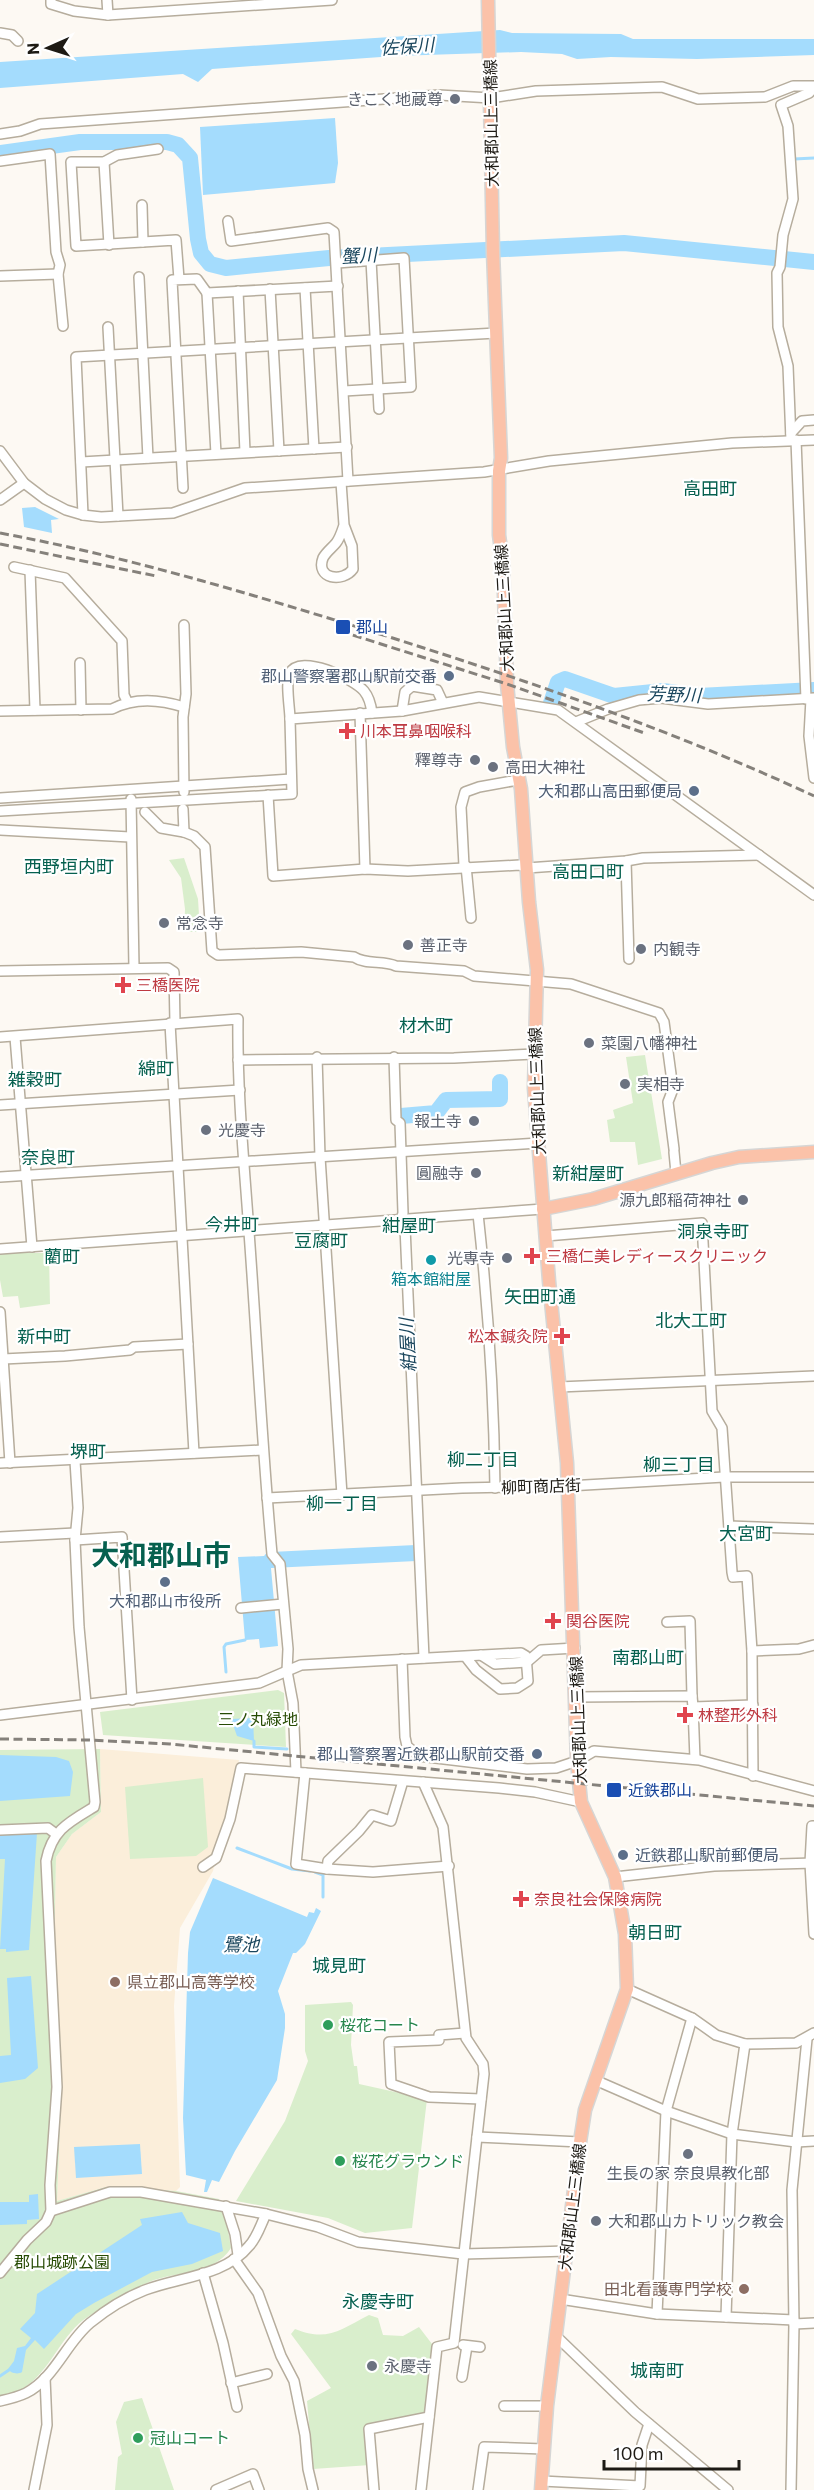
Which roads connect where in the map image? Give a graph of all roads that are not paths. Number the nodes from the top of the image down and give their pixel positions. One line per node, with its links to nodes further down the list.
1 (51, 0): 10 (street)
2 (107, 0): 10 (street)
3 (161, 0): 9 (street)
4 (327, 0): 5 (street); 7 (street)
5 (332, 0)
6 (488, 0): 14 (main road, 大和郡山上三橋線)
7 (275, 2): 8 (street)
8 (215, 4): 9 (street)
9 (161, 12): 10 (street)
10 (108, 15)
11 (0, 33): 12 (street)
12 (18, 41)
13 (814, 87): 14 (street); 51 (street)
14 (491, 95): 15 (street); 36 (main road, 大和郡山上三橋線)
15 (0, 134)
16 (158, 149): 18 (street)
17 (0, 161): 25 (street)
18 (104, 162): 22 (street); 22 (street)
19 (142, 205): 21 (street)
20 (228, 221): 24 (street)
21 (143, 242): 22 (street); 28 (street)
22 (109, 245)
23 (371, 260): 24 (street); 37 (street); 38 (street)
24 (337, 263): 29 (street)
25 (58, 274): 26 (street); 34 (street)
26 (0, 276)
27 (140, 277): 45 (street)
28 (178, 279): 33 (street); 44 (street)
29 (338, 286): 30 (street); 39 (street)
30 (305, 288): 31 (street); 40 (street)
31 (270, 289): 32 (street); 41 (street)
32 (238, 291): 33 (street); 42 (street)
33 (207, 293): 43 (street)
34 (63, 326)
35 (108, 327): 46 (street)
36 (496, 333): 37 (street); 63 (main road, 大和郡山上三橋線)
37 (409, 337): 38 (street); 47 (street)
38 (375, 339): 39 (street); 47 (street)
39 (341, 341): 40 (street); 48 (street)
40 (307, 343): 41 (street); 54 (street)
41 (274, 345): 42 (street); 56 (street)
42 (241, 346): 43 (street); 57 (street)
43 (210, 348): 44 (street); 58 (street)
44 (177, 351): 45 (street); 59 (street)
45 (143, 352): 46 (street); 60 (street)
46 (109, 354): 61 (street); 62 (street)
47 (378, 389): 48 (street); 49 (street)
48 (344, 391): 53 (street)
49 (379, 409)
50 (814, 420): 51 (street)
51 (793, 438): 52 (street); 63 (street); 75 (street)
52 (814, 441)
53 (347, 447): 54 (street); 64 (street)
54 (314, 449): 56 (street)
55 (0, 451): 65 (street)
56 (279, 451): 57 (street)
57 (245, 452): 58 (street)
58 (216, 454): 59 (street)
59 (182, 457): 60 (street); 66 (street)
60 (148, 458): 61 (street)
61 (115, 460): 62 (street); 69 (street)
62 (81, 462): 68 (street)
63 (499, 471): 64 (street); 76 (main road, 大和郡山上三橋線)
64 (344, 482): 69 (street); 70 (street)
65 (24, 483): 67 (street); 68 (street)
66 (183, 488)
67 (0, 500)
68 (83, 515): 69 (street)
69 (118, 516)
70 (344, 525): 70 (street)
71 (14, 567): 72 (street)
72 (30, 570): 77 (street); 80 (street)
73 (184, 625): 79 (street)
74 (80, 663): 81 (street)
75 (810, 699): 87 (street); 88 (street)
76 (508, 700): 78 (street); 87 (street); 90 (main road, 大和郡山上三橋線)
77 (127, 701): 79 (street); 81 (street)
78 (443, 703): 83 (street); 83 (street)
79 (184, 706): 91 (street)
80 (35, 710): 81 (street); 82 (street)
81 (81, 710)
82 (0, 711)
83 (402, 711): 85 (street)
84 (360, 713): 85 (street); 86 (street); 105 (street)
85 (372, 713): 86 (street)
86 (290, 719): 89 (street)
87 (576, 722): 102 (street)
88 (814, 778)
89 (291, 779): 91 (street); 93 (street)
90 (518, 780): 104 (street); 106 (main road, 大和郡山上三橋線)
91 (184, 787): 92 (street); 96 (street)
92 (130, 790): 94 (street); 95 (street)
93 (268, 795): 96 (street); 105 (street)
94 (0, 798)
95 (131, 803): 96 (street); 97 (street); 101 (street)
96 (184, 804): 100 (street)
97 (0, 811)
98 (145, 812): 100 (street)
99 (0, 830): 101 (street)
100 (184, 832): 112 (street)
101 (130, 837): 110 (street)
102 (759, 855): 103 (street); 107 (street)
103 (626, 861): 106 (street); 109 (street)
104 (465, 866): 105 (street); 106 (street); 108 (street)
105 (365, 868)
106 (527, 868): 112 (main road, 大和郡山上三橋線)
107 (814, 895)
108 (471, 918)
109 (629, 959)
110 (134, 968): 111 (street); 113 (street)
111 (0, 970)
112 (537, 982): 116 (main road, 大和郡山上三橋線); 130 (street)
113 (173, 1023): 115 (street); 119 (street); 121 (street)
114 (0, 1037): 115 (street)
115 (15, 1037): 122 (street)
116 (534, 1054): 118 (street); 124 (main road, 大和郡山上三橋線)
117 (316, 1057): 118 (street); 119 (street); 127 (street)
118 (394, 1057): 126 (street)
119 (238, 1060): 120 (street)
120 (240, 1090): 121 (street); 128 (street)
121 (175, 1093): 122 (street); 129 (street)
122 (20, 1104): 123 (street); 131 (street)
123 (0, 1105)
124 (538, 1143): 126 (street); 133 (main road, 大和郡山上三橋線)
125 (814, 1152): 130 (main road)
126 (399, 1154): 127 (street); 135 (street)
127 (320, 1158): 128 (street); 136 (street)
128 (243, 1161): 129 (street); 137 (street)
129 (180, 1164): 131 (street); 138 (street)
130 (676, 1173): 133 (main road)
131 (26, 1175): 132 (street); 140 (street)
132 (0, 1177)
133 (543, 1209): 134 (street); 139 (main road, 大和郡山上三橋線)
134 (478, 1214): 135 (street); 158 (street)
135 (401, 1220): 136 (street); 159 (street)
136 (326, 1227): 137 (street); 160 (street)
137 (249, 1232): 138 (street); 150 (street)
138 (182, 1236): 140 (street); 144 (street)
139 (546, 1236): 147 (street); 148 (main road, 大和郡山上三橋線)
140 (32, 1247): 141 (street)
141 (0, 1249)
142 (0, 1312): 143 (street)
143 (0, 1321): 145 (street)
144 (188, 1344): 145 (street); 151 (street)
145 (3, 1359): 149 (street)
146 (814, 1376): 147 (street)
147 (711, 1382): 148 (street); 155 (street)
148 (559, 1387): 157 (main road, 大和郡山上三橋線)
149 (2, 1391): 154 (street)
150 (262, 1450): 151 (street); 161 (street)
151 (194, 1454): 152 (street)
152 (75, 1461): 154 (street); 164 (street)
153 (0, 1463): 154 (street)
154 (10, 1463)
155 (724, 1477): 156 (street, 柳町商店街); 157 (street, 柳町商店街); 162 (street)
156 (814, 1477)
157 (568, 1486): 158 (street, 柳町商店街); 170 (main road, 大和郡山上三橋線)
158 (495, 1488): 159 (street, 柳町商店街)
159 (418, 1491): 160 (street, 柳町商店街); 173 (street)
160 (342, 1495): 161 (street, 柳町商店街)
161 (267, 1497): 166 (street)
162 (729, 1526): 163 (street); 171 (street)
163 (814, 1529)
164 (75, 1536): 165 (street); 179 (street); 181 (street)
165 (0, 1537)
166 (284, 1604): 167 (street); 176 (street)
167 (241, 1608)
168 (667, 1622): 177 (street)
169 (814, 1646): 171 (street)
170 (575, 1648): 175 (street); 178 (main road, 大和郡山上三橋線)
171 (752, 1651): 180 (street)
172 (465, 1656): 173 (street); 175 (street); 175 (street)
173 (424, 1658): 174 (street)
174 (402, 1659): 176 (street); 185 (street)
175 (527, 1662)
176 (287, 1671): 179 (street); 186 (street)
177 (692, 1696): 178 (street); 182 (street)
178 (577, 1697): 185 (main road, 大和郡山上三橋線)
179 (132, 1700): 181 (street)
180 (753, 1705): 182 (street); 187 (street)
181 (86, 1706): 183 (street); 194 (street)
182 (693, 1707): 184 (street)
183 (0, 1715)
184 (696, 1759): 185 (street); 187 (street)
185 (578, 1761): 191 (main road, 大和郡山上三橋線)
186 (301, 1772): 188 (street); 197 (street); 198 (street)
187 (753, 1776): 190 (street)
188 (403, 1780): 189 (street); 198 (street)
189 (423, 1782): 191 (street); 196 (street)
190 (814, 1791)
191 (581, 1802): 199 (main road, 大和郡山上三橋線)
192 (814, 1826): 195 (street)
193 (0, 1830): 194 (street)
194 (56, 1834): 217 (street)
195 (812, 1863): 199 (street); 200 (street)
196 (449, 1866): 198 (street); 203 (street)
197 (203, 1867)
198 (327, 1869)
199 (615, 1877): 201 (main road, 大和郡山上三橋線)
200 (814, 1934)
201 (627, 1989): 202 (street); 208 (main road, 大和郡山上三橋線)
202 (692, 2018): 205 (street); 210 (street)
203 (465, 2033): 209 (street); 209 (street)
204 (810, 2036): 205 (street); 206 (street)
205 (745, 2044): 211 (street)
206 (802, 2077): 207 (street); 215 (street)
207 (814, 2077)
208 (595, 2080): 210 (street); 214 (main road, 大和郡山上三橋線)
209 (481, 2099): 212 (street)
210 (666, 2111): 211 (street); 225 (street)
211 (732, 2134): 215 (street); 226 (street)
212 (477, 2138): 214 (street); 220 (street)
213 (814, 2141): 215 (street)
214 (579, 2142): 219 (main road, 大和郡山上三橋線)
215 (796, 2142): 227 (street)
216 (226, 2206): 217 (street); 218 (street); 221 (street)
217 (51, 2211): 222 (street)
218 (266, 2214): 220 (street); 221 (street)
219 (567, 2251): 220 (street); 224 (main road, 大和郡山上三橋線)
220 (463, 2254): 230 (street)
221 (236, 2257): 223 (street); 249 (street)
222 (0, 2273)
223 (203, 2273): 235 (street); 236 (street)
224 (560, 2299): 225 (street); 229 (main road, 大和郡山上三橋線)
225 (657, 2314): 226 (street)
226 (726, 2317): 227 (street)
227 (794, 2322): 228 (street); 254 (street)
228 (814, 2322)
229 (557, 2337): 239 (main road, 大和郡山上三橋線); 242 (street)
230 (454, 2343): 231 (street); 241 (street)
231 (467, 2346): 232 (street); 234 (street)
232 (480, 2347)
233 (267, 2374): 236 (street)
234 (462, 2377)
235 (45, 2378): 237 (street); 246 (street)
236 (231, 2383): 240 (street)
237 (0, 2401)
238 (504, 2406): 239 (street)
239 (548, 2406): 243 (main road, 大和郡山上三橋線)
240 (237, 2407)
241 (429, 2417): 250 (street); 251 (street)
242 (649, 2424): 244 (street); 245 (street)
243 (544, 2449): 244 (main road, 大和郡山上三橋線); 252 (street)
244 (542, 2486)
245 (717, 2486): 253 (street)
246 (34, 2490)
247 (216, 2490): 248 (street)
248 (259, 2490)
249 (313, 2490)
250 (374, 2490)
251 (422, 2490)
252 (478, 2490)
253 (728, 2490)
254 (791, 2490)

